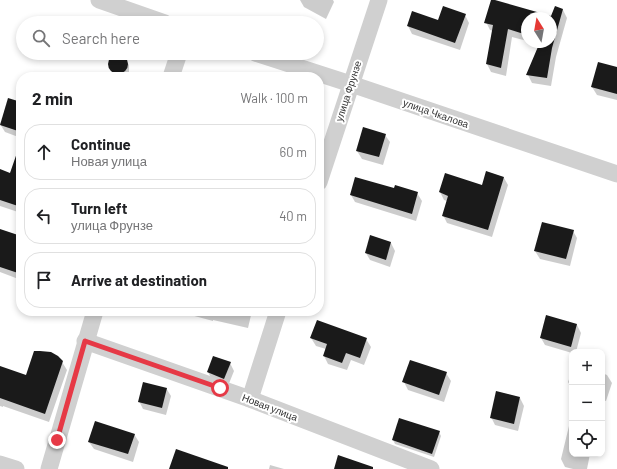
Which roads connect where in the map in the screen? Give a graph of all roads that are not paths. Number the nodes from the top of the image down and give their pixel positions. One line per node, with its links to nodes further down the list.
1 (99, 0): 3 (street)
2 (379, 0): 9 (street, улица Фрунзе)
3 (145, 16)
4 (177, 60): 6 (street)
5 (276, 60): 7 (street, улица Чкалова)
6 (173, 72)
7 (313, 72)
8 (324, 76): 9 (street, улица Чкалова)
9 (350, 84): 10 (street, улица Фрунзе); 11 (street, улица Чкалова)
10 (324, 166)
11 (617, 174)
12 (93, 316): 14 (street)
13 (276, 316): 15 (street)
14 (85, 341): 15 (street, Новая улица); 18 (street)
15 (250, 399): 19 (street, Новая улица)
16 (0, 464): 17 (street)
17 (16, 469)
18 (49, 469)
19 (431, 469)

